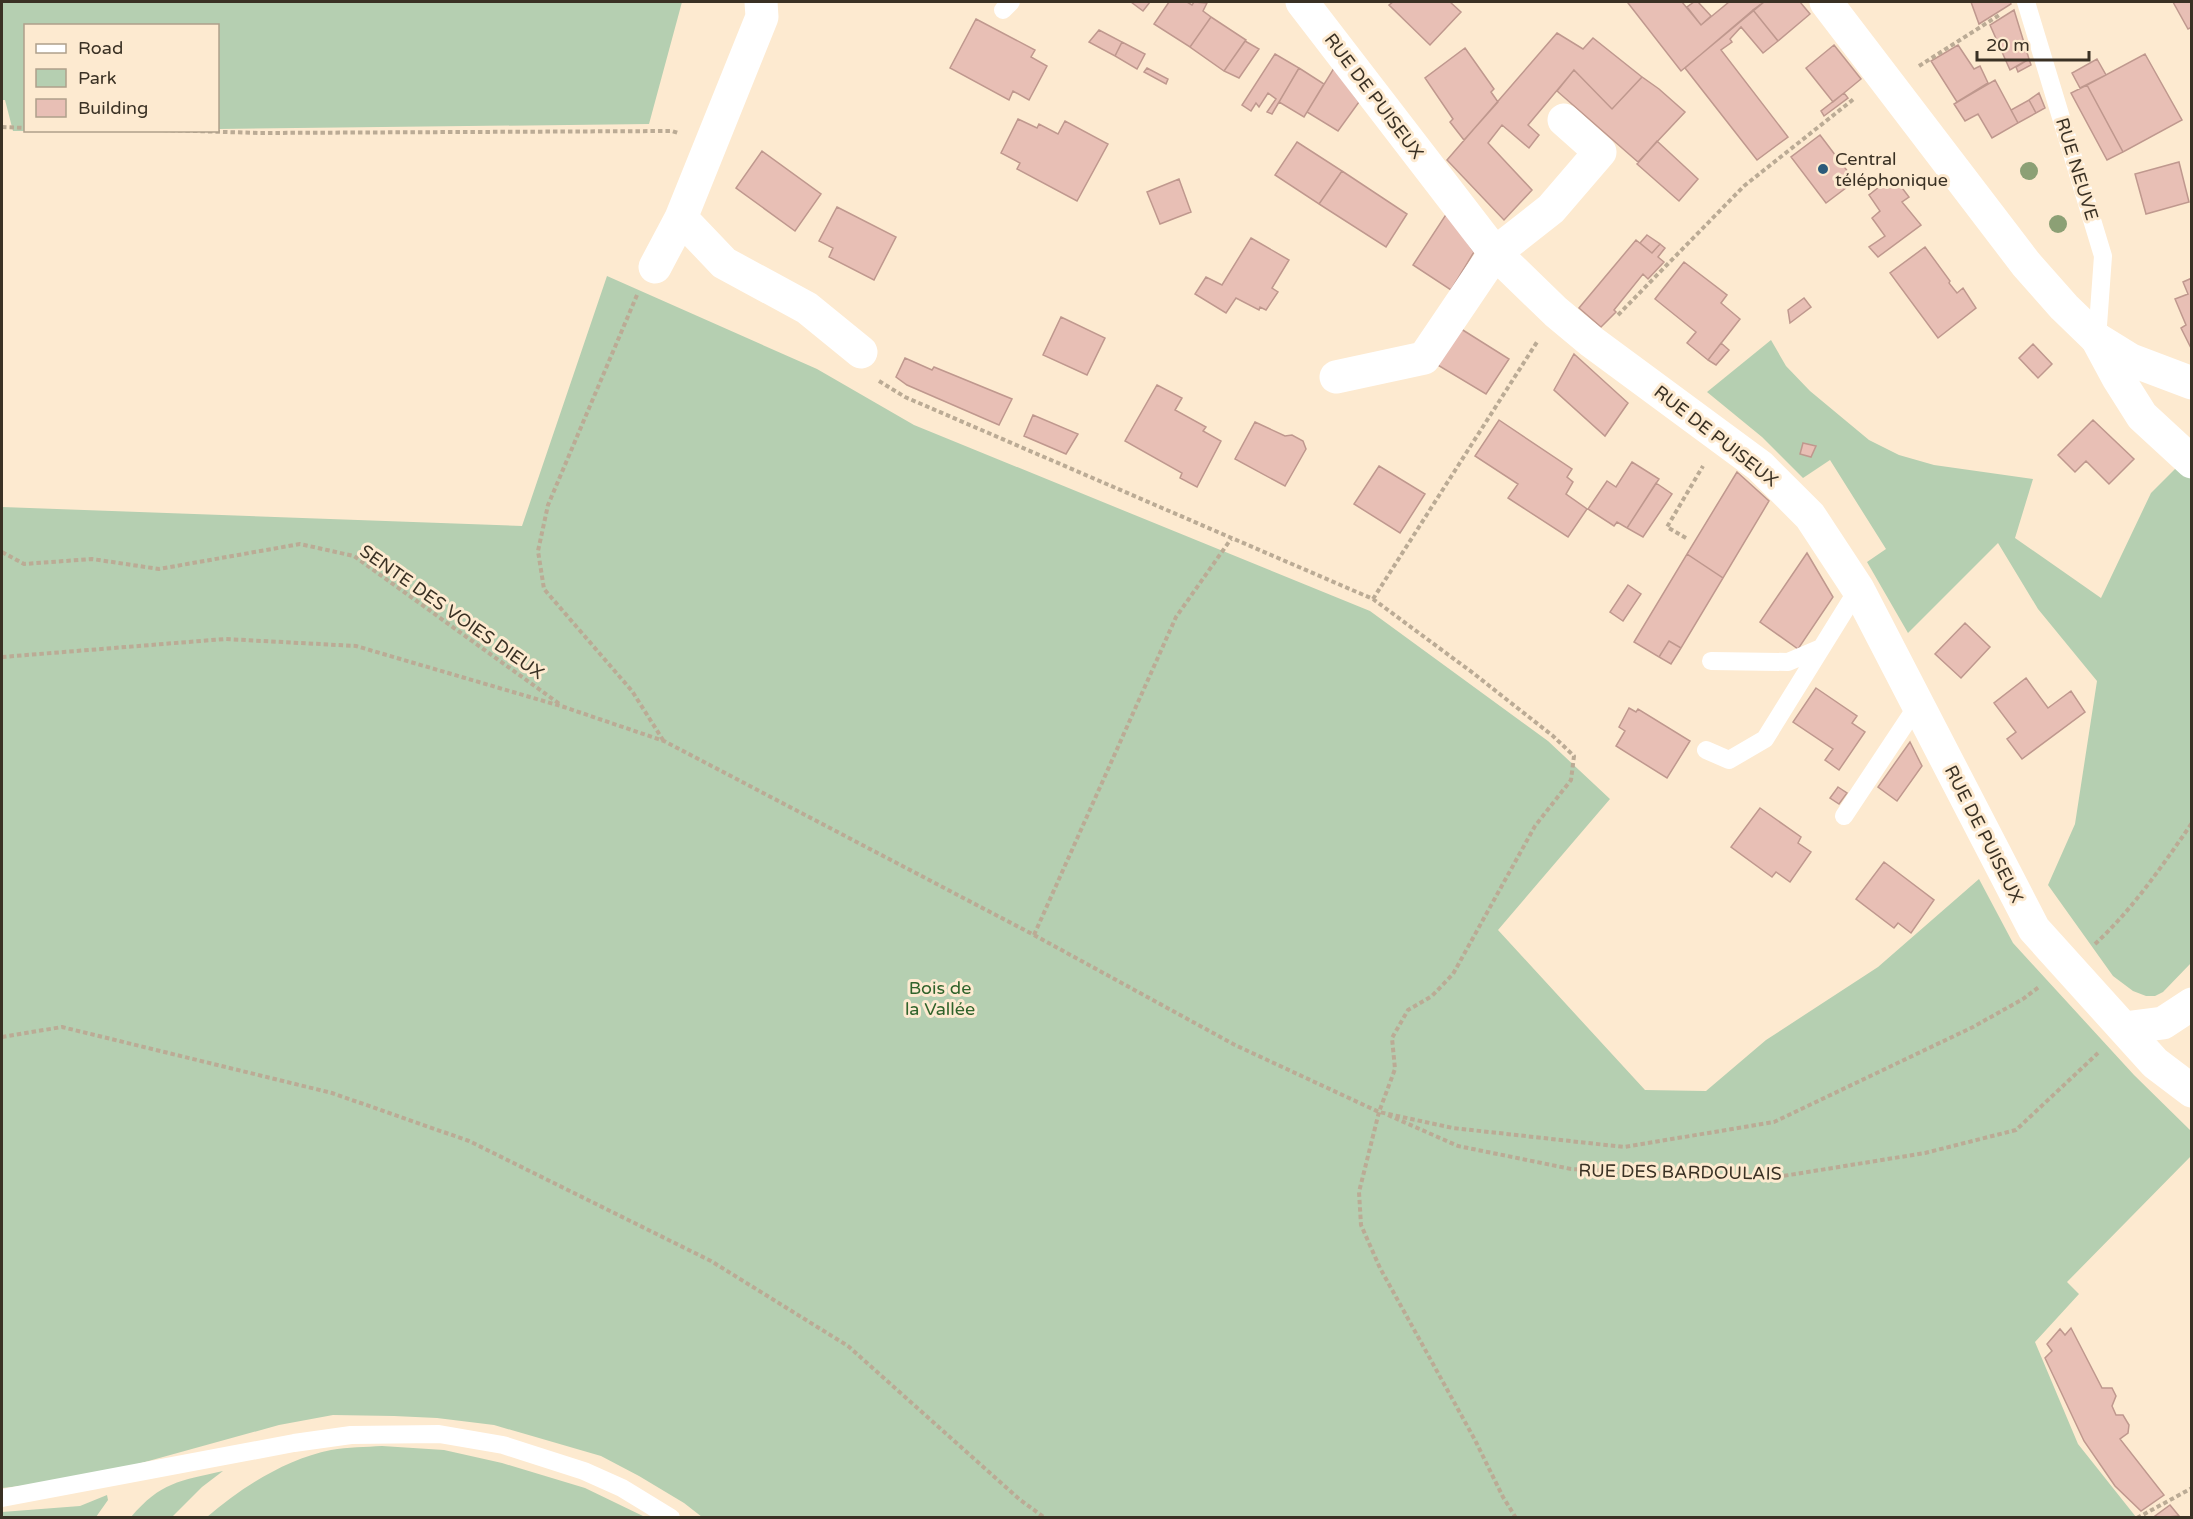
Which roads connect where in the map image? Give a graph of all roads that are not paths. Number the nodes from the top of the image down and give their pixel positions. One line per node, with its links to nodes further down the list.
1 (761, 2): 6 (street)
2 (1302, 2): 7 (street, RUE DE PUISEUX)
3 (1826, 2): 9 (street)
4 (2026, 2): 9 (lane, RUE NEUVE)
5 (1564, 120): 7 (street)
6 (681, 218): 8 (street); 10 (street)
7 (1494, 254): 11 (street); 14 (street, RUE DE PUISEUX)
8 (656, 267)
9 (2097, 339): 12 (street); 13 (street)
10 (861, 352)
11 (1336, 377)
12 (2192, 383)
13 (2192, 462)
14 (1858, 589): 15 (lane); 17 (street, RUE DE PUISEUX)
15 (1821, 648): 16 (lane); 18 (lane)
16 (1711, 661)
17 (1917, 706): 19 (lane); 21 (street, RUE DE PUISEUX)
18 (1706, 750)
19 (1844, 816)
20 (2192, 1004): 21 (street)
21 (2124, 1028): 22 (street, RUE DE PUISEUX)
22 (2192, 1091)
23 (2, 1498): 24 (lane)
24 (671, 1518)

